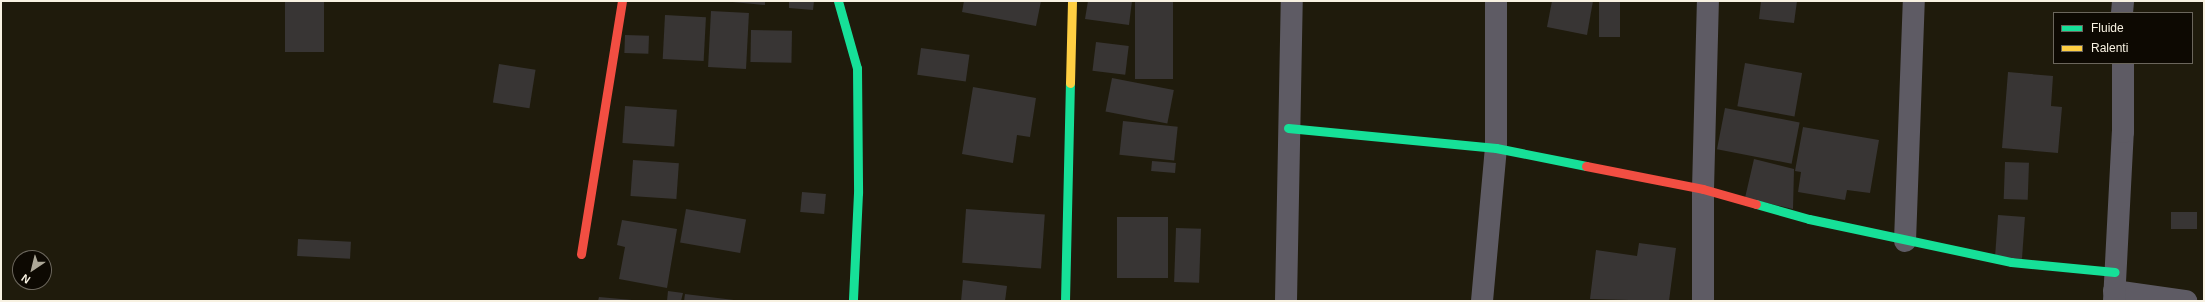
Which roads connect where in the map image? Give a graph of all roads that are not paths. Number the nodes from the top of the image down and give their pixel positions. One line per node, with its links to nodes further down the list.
1 (622, 1): 15 (street)
2 (838, 1): 17 (street)
3 (1072, 1): 18 (street)
4 (1292, 1): 11 (street)
5 (1496, 1): 12 (street)
6 (1708, 1): 13 (street)
7 (1914, 1): 14 (street)
8 (2123, 1): 9 (street)
9 (2122, 12)
10 (2122, 64): 16 (street)
11 (1288, 128): 12 (street); 19 (street)
12 (1496, 148): 13 (street); 20 (street)
13 (1703, 189): 14 (street); 21 (street)
14 (1905, 240): 16 (street)
15 (581, 254)
16 (2115, 288): 22 (street)
17 (853, 301)
18 (1064, 301)
19 (1286, 301)
20 (1482, 301)
21 (1703, 301)
22 (2186, 301)

